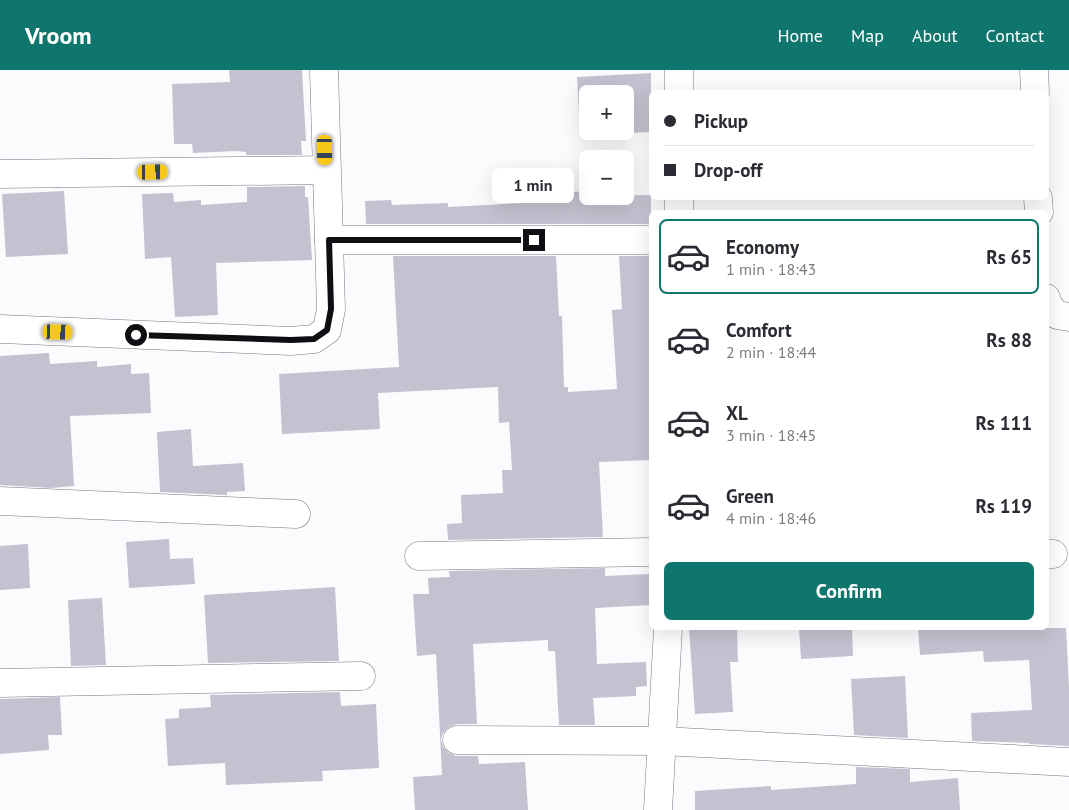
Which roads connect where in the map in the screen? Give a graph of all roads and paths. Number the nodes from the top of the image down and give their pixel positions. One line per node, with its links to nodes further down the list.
1 (324, 70): 6 (street)
2 (679, 70): 4 (street)
3 (1034, 70): 5 (street)
4 (679, 90)
5 (1035, 90)
6 (326, 170): 7 (street); 8 (street)
7 (0, 174)
8 (336, 240): 9 (street); 12 (street)
9 (649, 240)
10 (1049, 306): 11 (street)
11 (1069, 317)
12 (0, 329)
13 (0, 501): 14 (street)
14 (296, 514)
15 (649, 552): 16 (street)
16 (419, 556)
17 (668, 630): 21 (street)
18 (361, 676): 19 (street)
19 (0, 683)
20 (457, 740): 21 (street)
21 (662, 741): 22 (street); 23 (street)
22 (1069, 762)
23 (658, 810)

